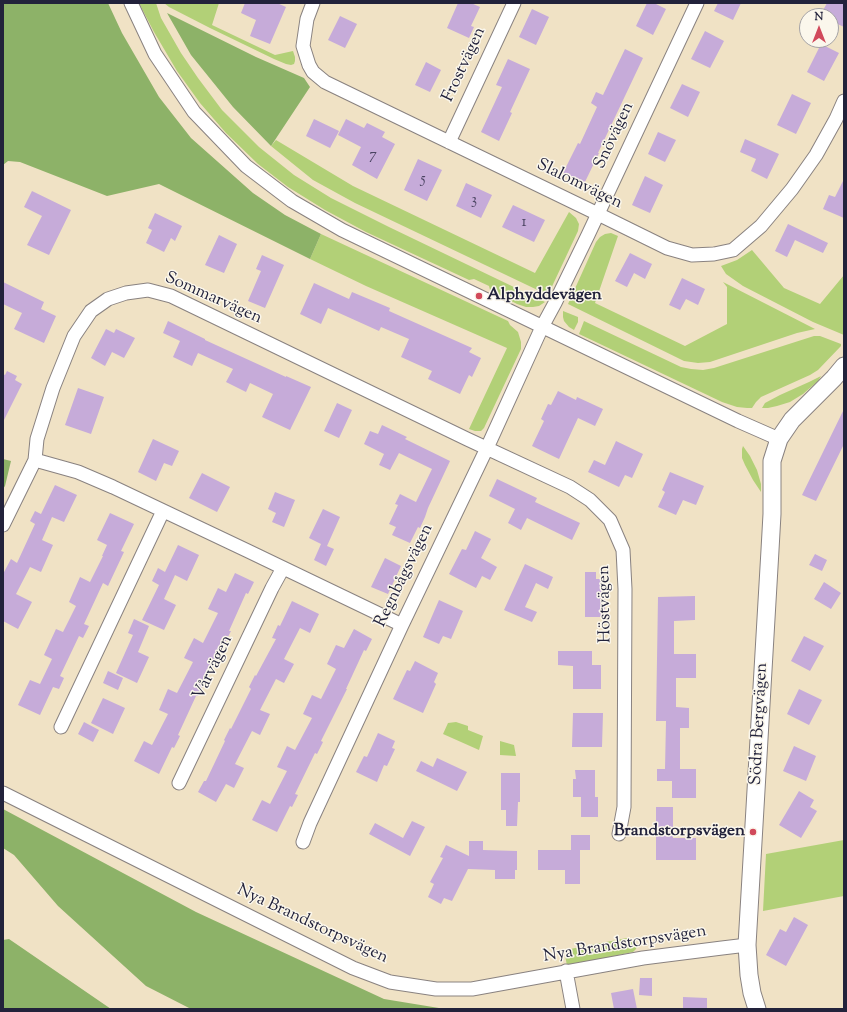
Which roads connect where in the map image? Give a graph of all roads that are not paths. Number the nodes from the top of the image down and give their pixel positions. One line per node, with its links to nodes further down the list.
1 (131, 3): 8 (street)
2 (313, 3): 6 (street, Slalomvägen)
3 (514, 3): 6 (street, Frostvägen)
4 (697, 3): 7 (street, Snövägen)
5 (844, 101): 7 (street, Slalomvägen)
6 (449, 142): 7 (street, Slalomvägen)
7 (598, 214): 8 (street, Snövägen)
8 (542, 327): 10 (street); 11 (street, Regnbågsvägen)
9 (844, 366): 10 (street, Södra Bergvägen)
10 (779, 439): 22 (street, Södra Bergvägen)
11 (487, 448): 12 (street, Sommarvägen); 16 (street, Regnbågsvägen); 20 (street, Höstvägen)
12 (35, 460): 13 (street); 14 (street, Sommarvägen)
13 (162, 511): 15 (street); 17 (street)
14 (3, 525)
15 (283, 568): 16 (street); 18 (street, Vårvägen)
16 (402, 625): 21 (street, Regnbågsvägen)
17 (61, 727)
18 (179, 783)
19 (3, 793): 23 (street, Nya Brandstorpsvägen)
20 (619, 834)
21 (303, 842)
22 (747, 945): 23 (street, Nya Brandstorpsvägen); 25 (street, Södra Bergvägen)
23 (566, 971): 24 (street)
24 (573, 1009)
25 (757, 1009)

